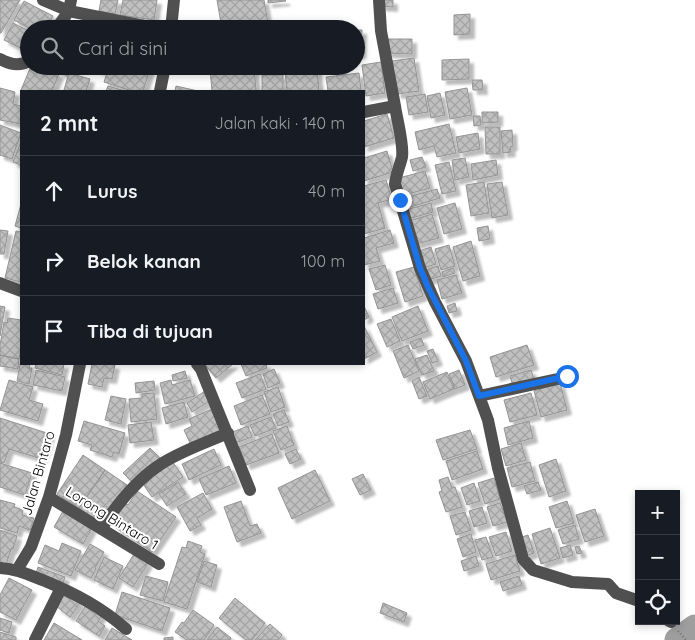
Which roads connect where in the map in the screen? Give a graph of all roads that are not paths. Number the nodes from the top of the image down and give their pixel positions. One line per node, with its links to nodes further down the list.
1 (43, 0): 4 (street)
2 (174, 0): 7 (street)
3 (379, 0): 12 (street)
4 (70, 6): 5 (street); 6 (street)
5 (61, 20)
6 (124, 20)
7 (171, 20)
8 (0, 59): 9 (street)
9 (20, 64)
10 (163, 75): 11 (street)
11 (160, 90)
12 (395, 106): 13 (street); 19 (street)
13 (365, 112)
14 (0, 284): 15 (street)
15 (20, 291)
16 (80, 365): 22 (street, Jalan Bintaro)
17 (198, 365): 20 (street)
18 (567, 376): 19 (street)
19 (479, 396): 28 (street)
20 (228, 433): 21 (street); 23 (street)
21 (250, 490)
22 (49, 497): 23 (street, Lorong Bintaro 1); 26 (street, Jalan Bintaro)
23 (101, 529): 24 (street, Lorong Bintaro 1)
24 (158, 564)
25 (0, 568): 26 (street)
26 (16, 570): 27 (street)
27 (61, 588): 29 (street); 30 (street)
28 (635, 600)
29 (126, 628)
30 (35, 640)

